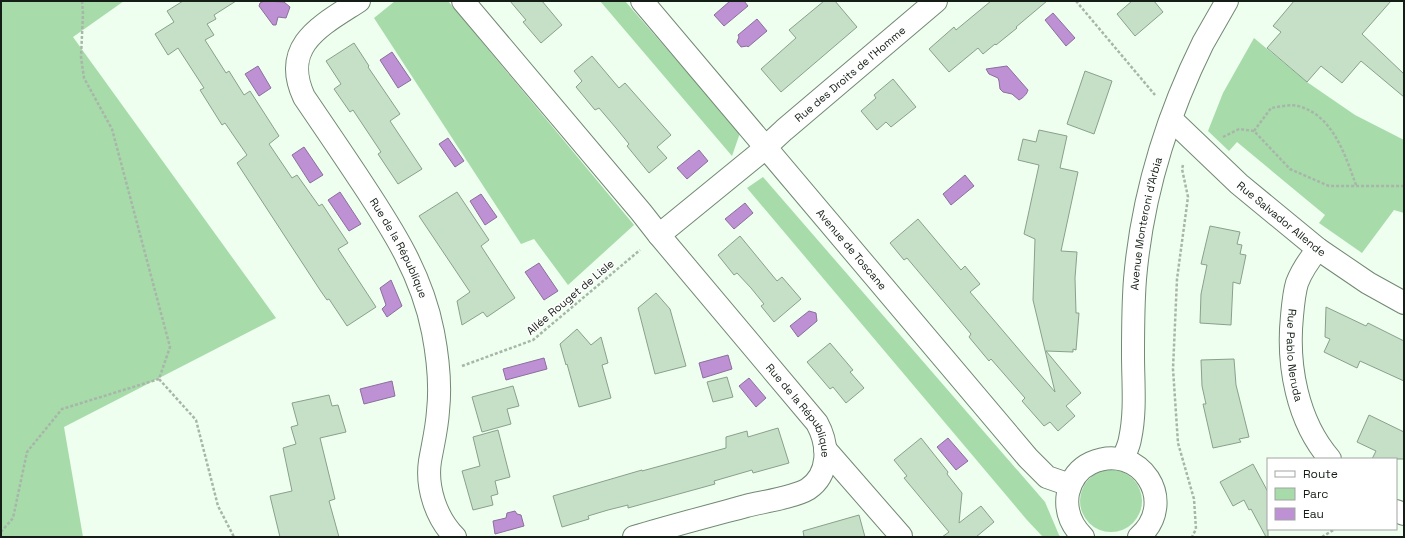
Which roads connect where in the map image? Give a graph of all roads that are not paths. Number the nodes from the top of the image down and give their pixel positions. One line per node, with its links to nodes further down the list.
1 (359, 1): 16 (street, Rue de la République)
2 (463, 1): 8 (street, Rue de la République)
3 (642, 1): 7 (street, Avenue de Toscane)
4 (936, 1): 7 (street, Rue des Droits de l'Homme)
5 (1227, 1): 6 (street, Avenue Monteroni d'Arbia)
6 (1174, 112): 9 (street, Rue Salvador Allende); 13 (street, Avenue Monteroni d'Arbia)
7 (766, 147): 8 (street); 14 (street, Avenue de Toscane)
8 (659, 235): 11 (street, Rue de la République)
9 (1318, 249): 10 (street, Rue Salvador Allende); 12 (street, Rue Pablo Neruda)
10 (1404, 304)
11 (826, 448): 15 (street); 17 (street, Rue de la République)
12 (1329, 458)
13 (1123, 459): 14 (street); 19 (street)
14 (1070, 485): 18 (street)
15 (901, 536)
16 (455, 537)
17 (634, 537)
18 (1083, 537)
19 (1140, 537)

